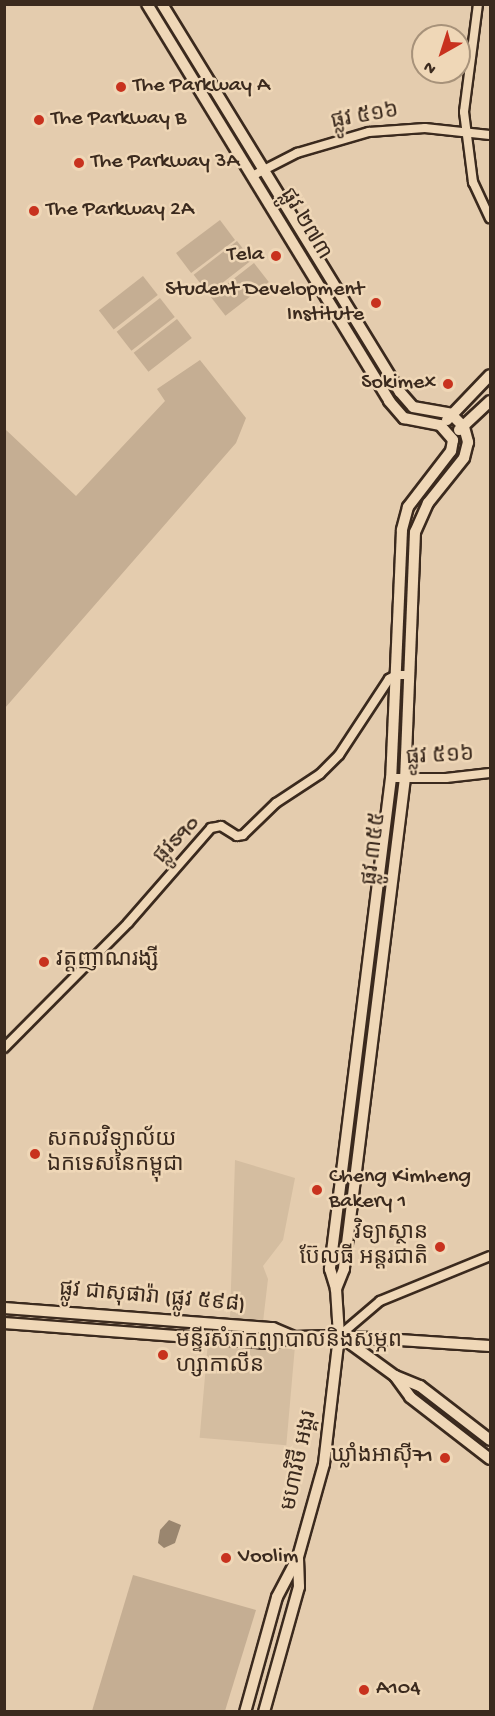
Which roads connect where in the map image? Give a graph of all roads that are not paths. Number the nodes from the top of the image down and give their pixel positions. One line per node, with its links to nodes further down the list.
1 (147, 4): 7 (main road, ផ្លូវ ២៧៣)
2 (162, 4): 6 (main road, ផ្លូវ ២៧៣)
3 (478, 4): 4 (street)
4 (465, 130): 5 (street, ផ្លូវ ៥១៦); 6 (street, ផ្លូវ ៥១៦); 8 (street)
5 (490, 135)
6 (264, 169): 7 (street, ផ្លូវ ៥១៦); 11 (main road, ផ្លូវ ២៧៣)
7 (252, 176): 12 (main road, ផ្លូវ ២៧៣)
8 (490, 218)
9 (490, 375): 11 (main road)
10 (490, 401): 13 (main road)
11 (451, 414): 12 (main road); 13 (main road)
12 (443, 427): 14 (main road, ផ្លូវ ២៧៣)
13 (464, 427): 14 (main road); 16 (main road, ផ្លូវ ៣៥៥)
14 (452, 435): 15 (main road, ផ្លូវ ៣៥៥)
15 (396, 675): 16 (street); 18 (main road, ផ្លូវ ៣៥៥); 20 (street, ផ្លូវ590)
16 (409, 675): 19 (main road, ផ្លូវ ៣៥៥)
17 (490, 772): 19 (street, ផ្លូវ ៥១៦)
18 (391, 777): 19 (street, ផ្លូវ ៥១៦); 22 (main road, ផ្លូវ ៣៥៥)
19 (405, 778): 22 (main road, ផ្លូវ ៣៥៥)
20 (4, 1048)
21 (490, 1256): 25 (street)
22 (336, 1289): 25 (main road, ផ្លូវ ៣៥៥)
23 (4, 1308): 26 (main road, ផ្លូវ ជាសុផារ៉ា (ផ្លូវ ៥៩៨))
24 (4, 1323): 26 (main road, ផ្លូវ ជាសុផារ៉ា (ផ្លូវ ៥៩៨))
25 (339, 1336): 26 (main road, ផ្លូវ ជាសុផារ៉ា (ផ្លូវ ៥៩៨)); 27 (main road, ផ្លូវ ជាសុផារ៉ា (ផ្លូវ ៥៩៨)); 28 (main road); 31 (main road, មហាវិថី អង្គរ)
26 (294, 1337)
27 (490, 1346)
28 (395, 1376): 29 (main road); 30 (main road)
29 (490, 1440)
30 (490, 1459)
31 (298, 1557): 32 (main road, មហាវិថី អង្គរ); 33 (main road, មហាវិថី អង្គរ)
32 (244, 1712)
33 (264, 1712)

